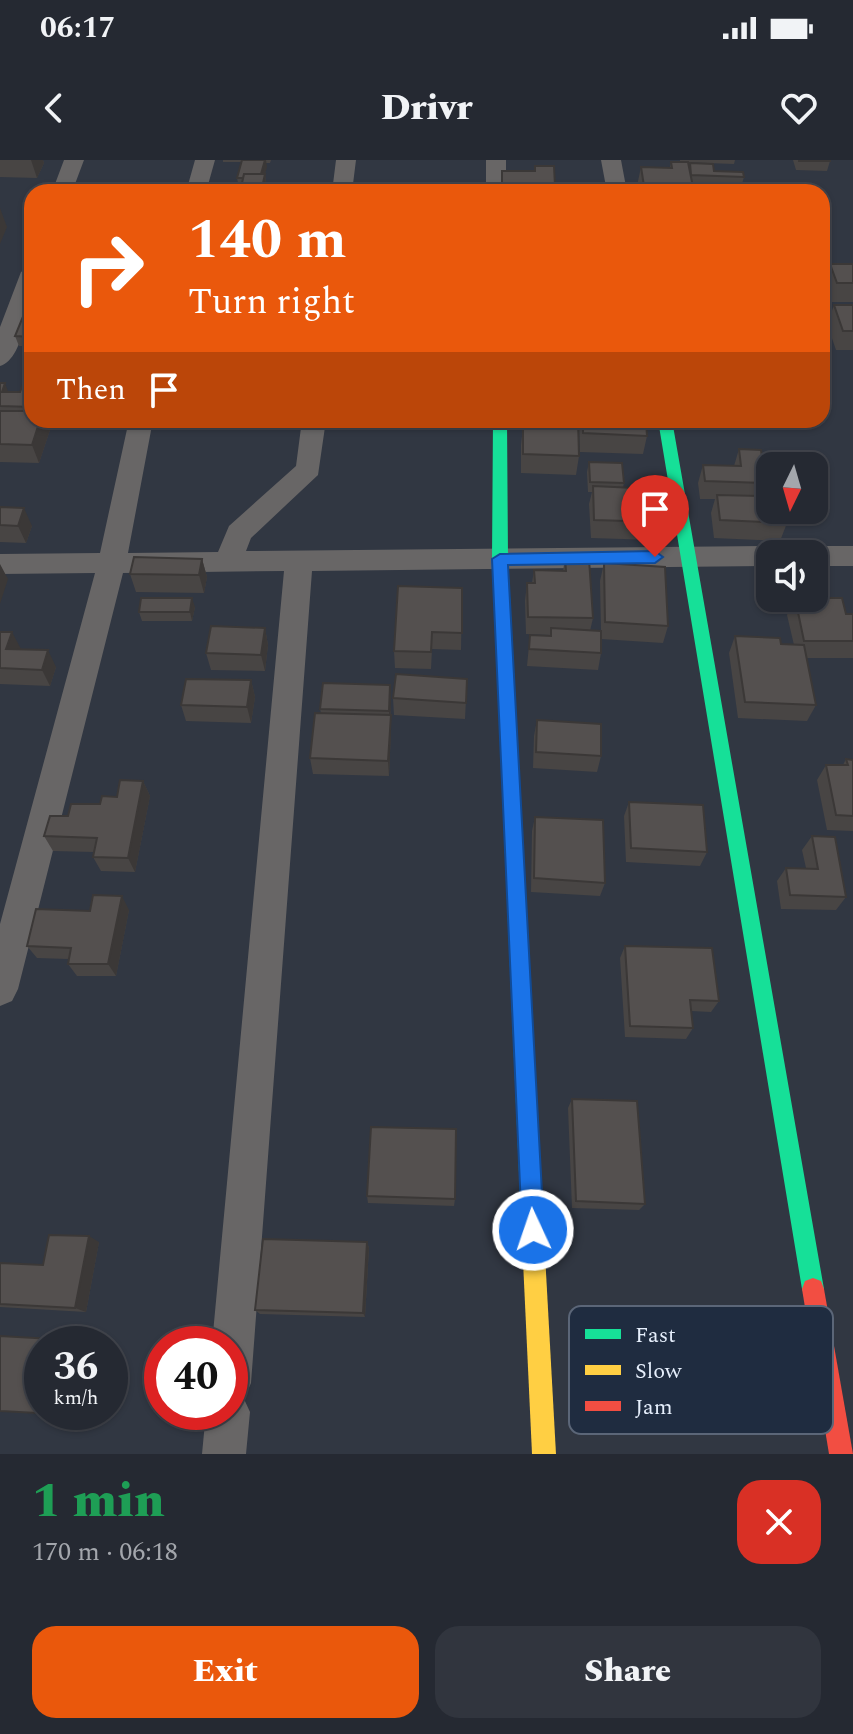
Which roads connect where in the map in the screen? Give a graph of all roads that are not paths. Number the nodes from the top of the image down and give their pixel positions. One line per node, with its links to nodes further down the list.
1 (74, 160): 6 (street)
2 (205, 160): 7 (street)
3 (346, 160): 8 (street)
4 (496, 160): 9 (street)
5 (611, 160): 10 (street)
6 (65, 184)
7 (198, 184)
8 (343, 184)
9 (496, 184)
10 (616, 184)
11 (24, 294): 12 (street)
12 (0, 358)
13 (139, 428): 24 (street)
14 (313, 428): 22 (street)
15 (500, 428): 21 (street)
16 (666, 428): 20 (street)
17 (756, 556): 20 (street)
18 (828, 556): 19 (street)
19 (853, 556)
20 (686, 557): 21 (street); 27 (street)
21 (500, 559): 23 (street); 32 (street)
22 (229, 560): 23 (street); 24 (street)
23 (299, 561): 28 (street)
24 (112, 563): 25 (street); 26 (street)
25 (0, 564)
26 (0, 989)
27 (815, 1306)
28 (235, 1326)
29 (833, 1408): 33 (street)
30 (226, 1430): 31 (street)
31 (224, 1454)
32 (544, 1454)
33 (841, 1454)

